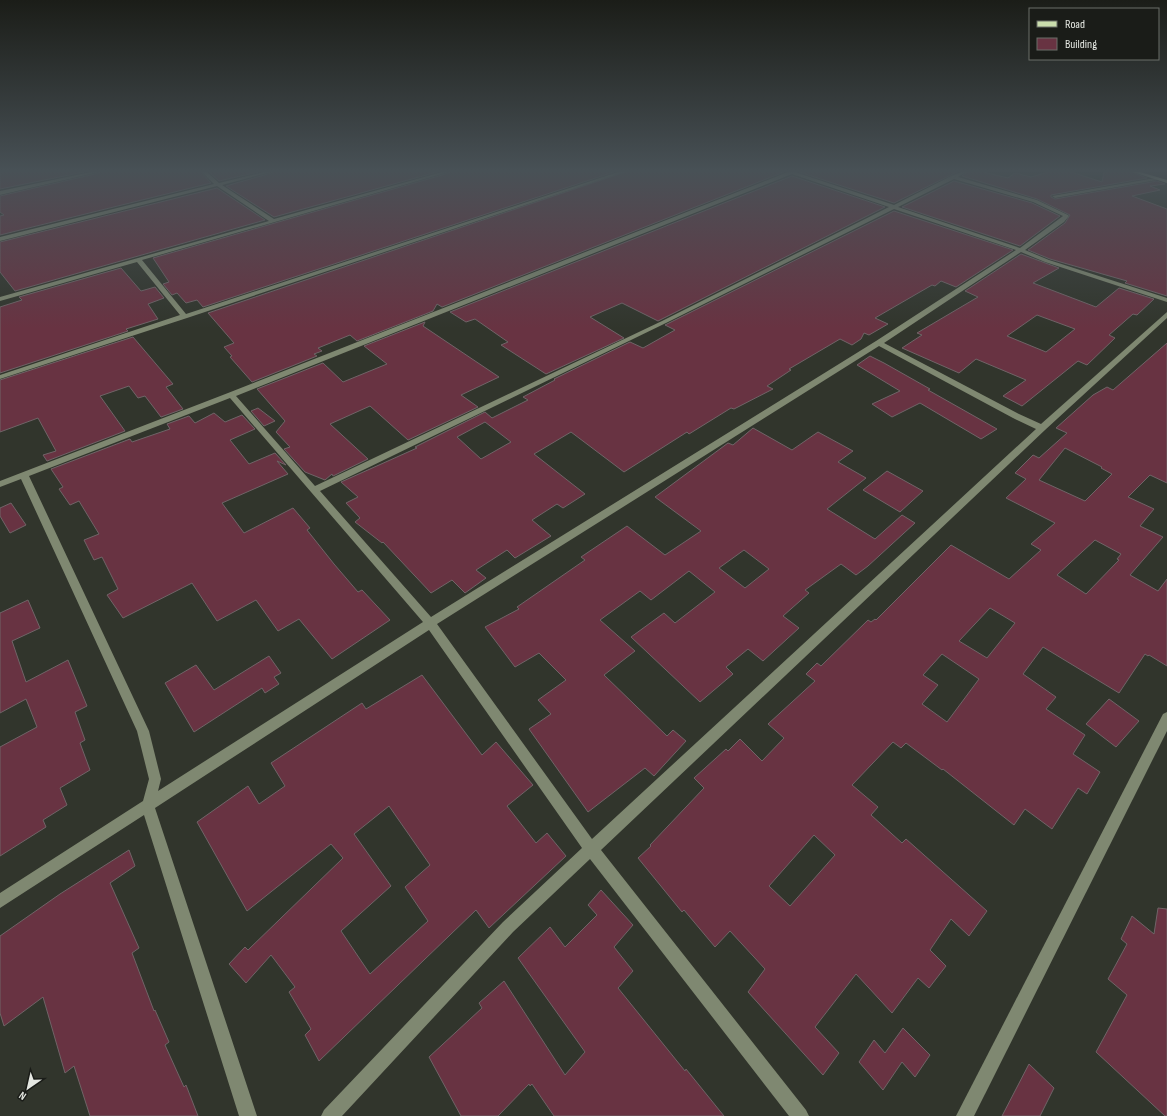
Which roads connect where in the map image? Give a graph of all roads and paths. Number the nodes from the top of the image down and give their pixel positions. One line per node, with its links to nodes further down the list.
1 (60, 224): 8 (street)
2 (267, 224): 10 (street)
3 (465, 224): 14 (street)
4 (661, 224): 17 (street)
5 (862, 224): 21 (street)
6 (943, 224): 9 (street)
7 (1058, 224): 9 (street)
8 (0, 239)
9 (1021, 250): 12 (street); 15 (street)
10 (139, 260): 11 (street); 14 (street)
11 (0, 299)
12 (1167, 300)
13 (1167, 314): 18 (street)
14 (185, 317): 16 (street)
15 (879, 343): 18 (street); 22 (street)
16 (0, 377)
17 (231, 396): 19 (street); 21 (street)
18 (1042, 428): 25 (street)
19 (24, 475): 20 (street); 24 (street)
20 (0, 484)
21 (314, 490): 22 (street)
22 (430, 623): 24 (street); 25 (street)
23 (1167, 718): 30 (street)
24 (148, 806): 26 (street); 27 (street)
25 (591, 850): 28 (street); 29 (street)
26 (0, 901)
27 (248, 1116)
28 (330, 1116)
29 (800, 1116)
30 (965, 1116)

